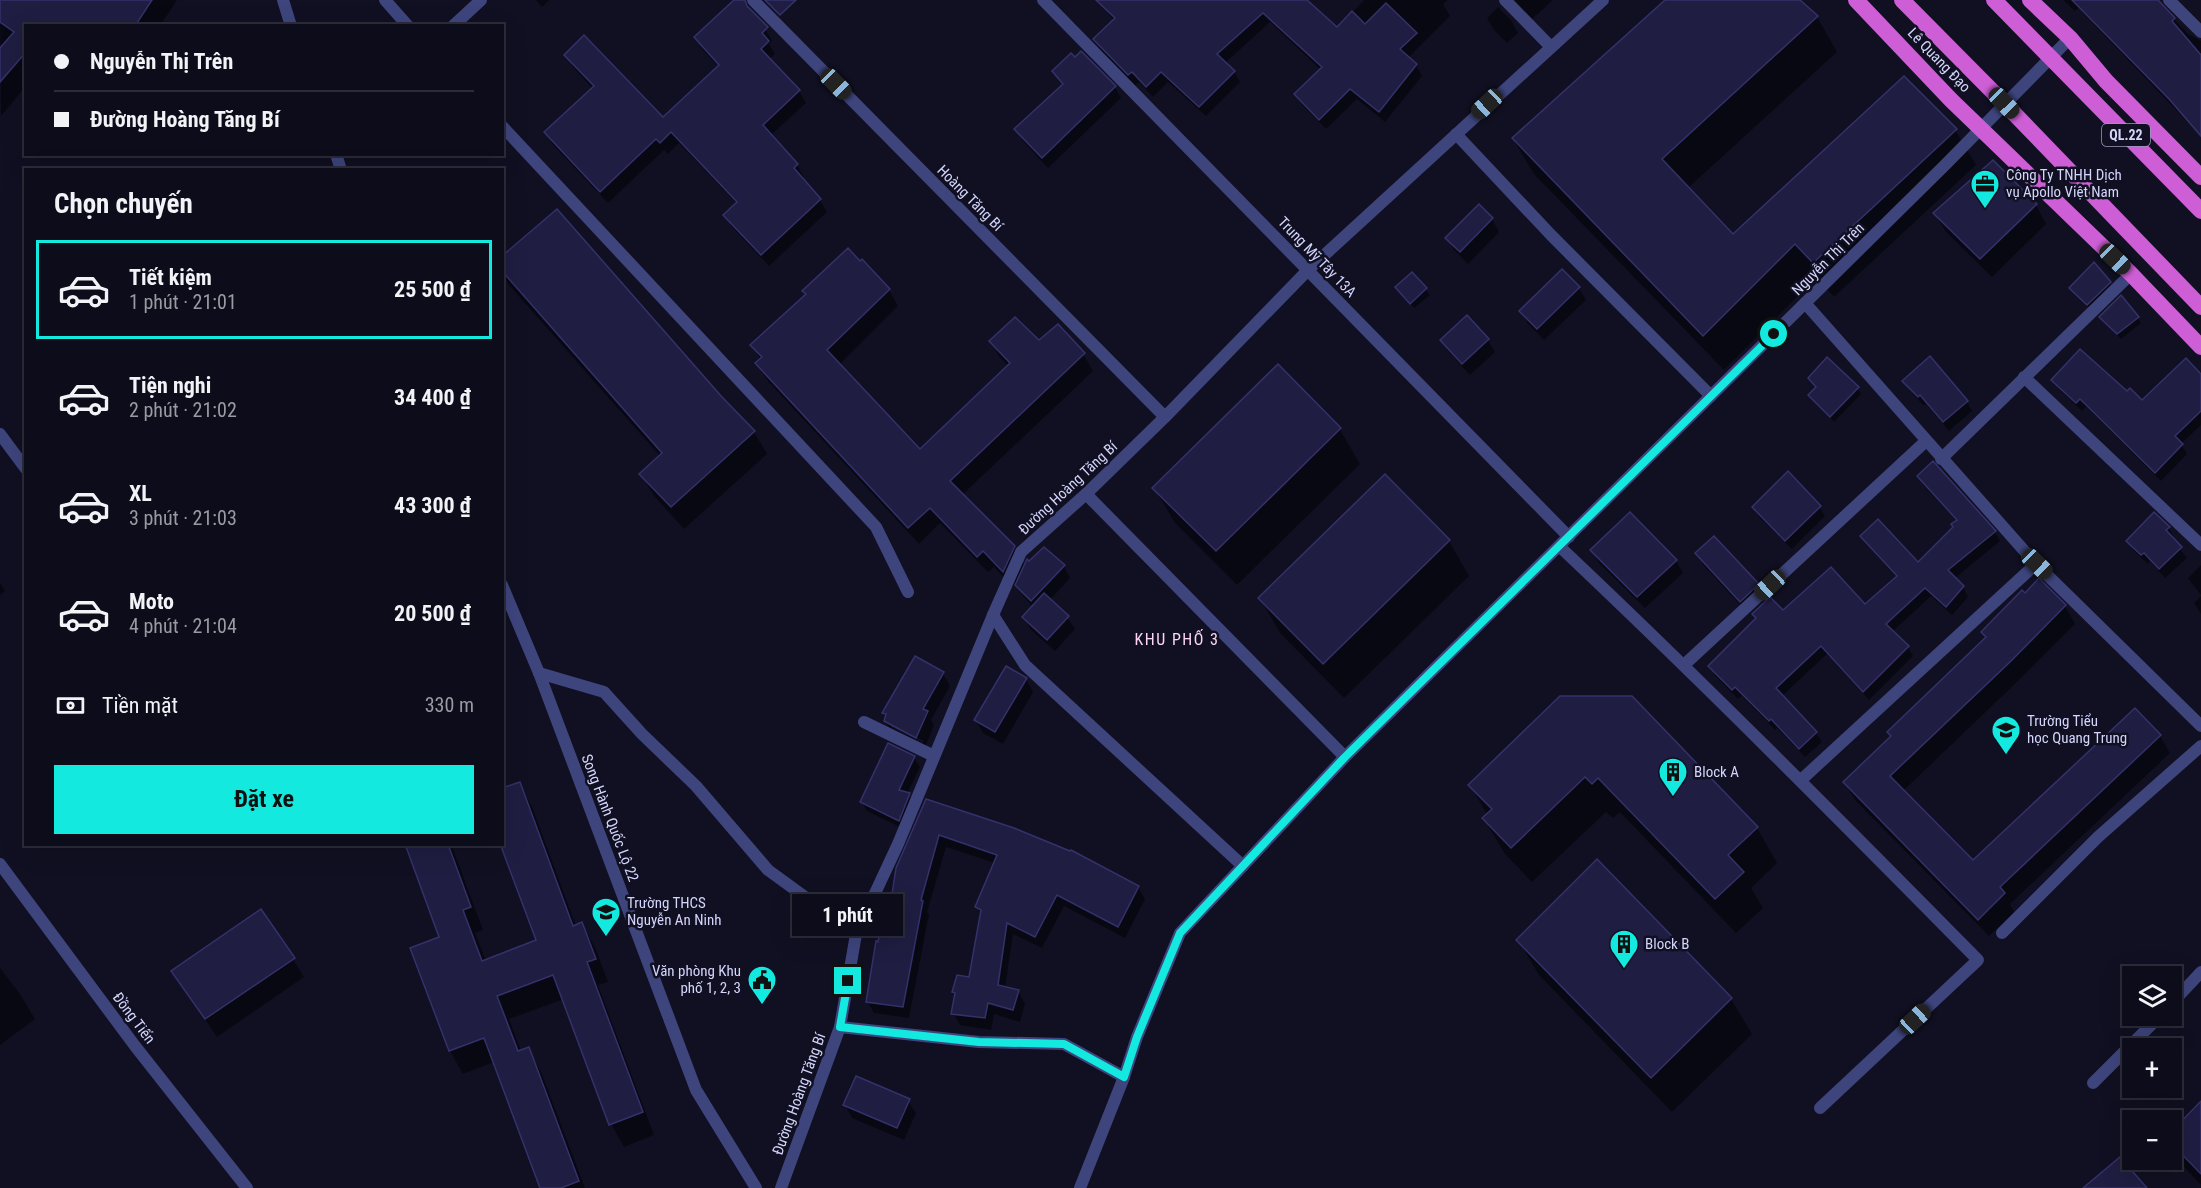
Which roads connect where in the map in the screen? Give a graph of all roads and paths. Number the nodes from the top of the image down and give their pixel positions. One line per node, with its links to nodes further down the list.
1 (283, 0): 13 (street)
2 (385, 0): 14 (street)
3 (481, 0): 15 (street)
4 (753, 0): 33 (street, Hoàng Tăng Bí)
5 (1043, 0): 26 (street, Trung Mỹ Tây 13A)
6 (1505, 0): 18 (street)
7 (1603, 0): 18 (street, Đường Hoàng Tăng Bí)
8 (1856, 0): 22 (highway, Lê Quang Đạo)
9 (1902, 0): 20 (highway, Lê Quang Đạo)
10 (1994, 0): 19 (highway, QL.22)
11 (2030, 0): 17 (highway, QL.22)
12 (2169, 0): 16 (street)
13 (290, 24)
14 (406, 24)
15 (455, 24)
16 (2201, 32)
17 (2070, 38): 19 (street, Nguyễn Thị Trên); 24 (highway, QL.22)
18 (1550, 46): 23 (street, Đường Hoàng Tăng Bí)
19 (2052, 58): 20 (street, Nguyễn Thị Trên); 25 (highway, QL.22)
20 (2004, 103): 22 (street, Nguyễn Thị Trên); 29 (highway, Lê Quang Đạo)
21 (504, 128): 44 (street)
22 (1981, 129): 27 (highway, Lê Quang Đạo); 28 (street, Nguyễn Thị Trên)
23 (1456, 134): 26 (street, Đường Hoàng Tăng Bí); 32 (street)
24 (2201, 177)
25 (2201, 211)
26 (1308, 270): 33 (street, Đường Hoàng Tăng Bí); 39 (street, Trung Mỹ Tây 13A)
27 (2131, 274): 30 (highway, Lê Quang Đạo); 31 (street)
28 (1805, 303): 32 (street, Nguyễn Thị Trên); 35 (street)
29 (2201, 308)
30 (2201, 347)
31 (2025, 377): 36 (street); 40 (street)
32 (1711, 396): 39 (street, Nguyễn Thị Trên)
33 (1165, 417): 38 (street, Đường Hoàng Tăng Bí)
34 (0, 434): 37 (street)
35 (1926, 441): 36 (street); 46 (street)
36 (1941, 459): 42 (street)
37 (24, 466)
38 (1086, 494): 45 (street, Đường Hoàng Tăng Bí); 52 (street)
39 (1569, 537): 41 (street, Nguyễn Thị Trên)
40 (2201, 545)
41 (1559, 546): 46 (street); 52 (street, Nguyễn Thị Trên)
42 (2037, 564): 49 (street); 53 (street)
43 (504, 590): 47 (street, Song Hành Quốc Lộ 22)
44 (908, 592)
45 (993, 615): 51 (street, Đường Hoàng Tăng Bí); 55 (street)
46 (1684, 665): 53 (street)
47 (539, 673): 57 (street); 66 (street, Song Hành Quốc Lộ 22)
48 (864, 722): 51 (street)
49 (2201, 726)
50 (2201, 746): 56 (street)
51 (934, 756): 57 (street, Đường Hoàng Tăng Bí)
52 (1345, 757): 55 (street, Nguyễn Thị Trên)
53 (1801, 780): 64 (street)
54 (0, 864): 65 (street, Đồng Tiến)
55 (1243, 866): 62 (street, Nguyễn Thị Trên)
56 (2001, 933)
57 (856, 934): 61 (street, Đường Hoàng Tăng Bí)
58 (2201, 972): 59 (street)
59 (2182, 992)
60 (2150, 1026): 63 (street)
61 (840, 1027): 62 (street); 67 (street, Đường Hoàng Tăng Bí)
62 (1124, 1077): 68 (street, Nguyễn Thị Trên)
63 (2093, 1083)
64 (1820, 1108)
65 (247, 1188)
66 (756, 1188)
67 (781, 1188)
68 (1080, 1188)

